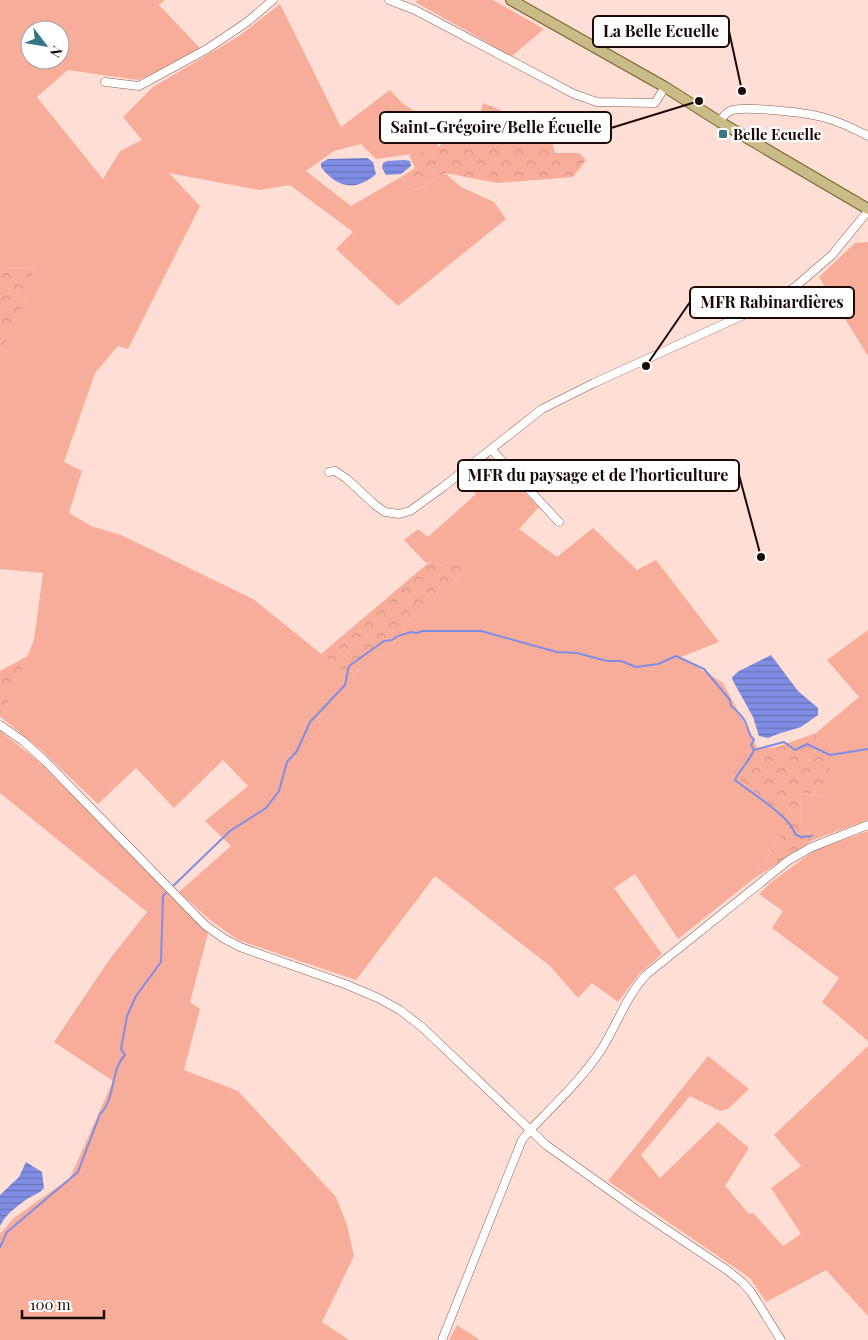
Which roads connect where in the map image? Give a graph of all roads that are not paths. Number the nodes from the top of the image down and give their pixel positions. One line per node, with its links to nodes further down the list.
1 (273, 0): 4 (street)
2 (389, 0): 5 (street)
3 (511, 0): 5 (main road)
4 (105, 82)
5 (665, 87): 6 (main road)
6 (720, 122): 7 (street); 8 (main road)
7 (868, 136)
8 (868, 210): 9 (street)
9 (491, 450): 10 (street); 11 (street)
10 (329, 472)
11 (559, 522)
12 (0, 725): 14 (street)
13 (868, 825): 14 (street)
14 (530, 1130): 15 (street); 16 (street)
15 (442, 1340)
16 (781, 1340)

